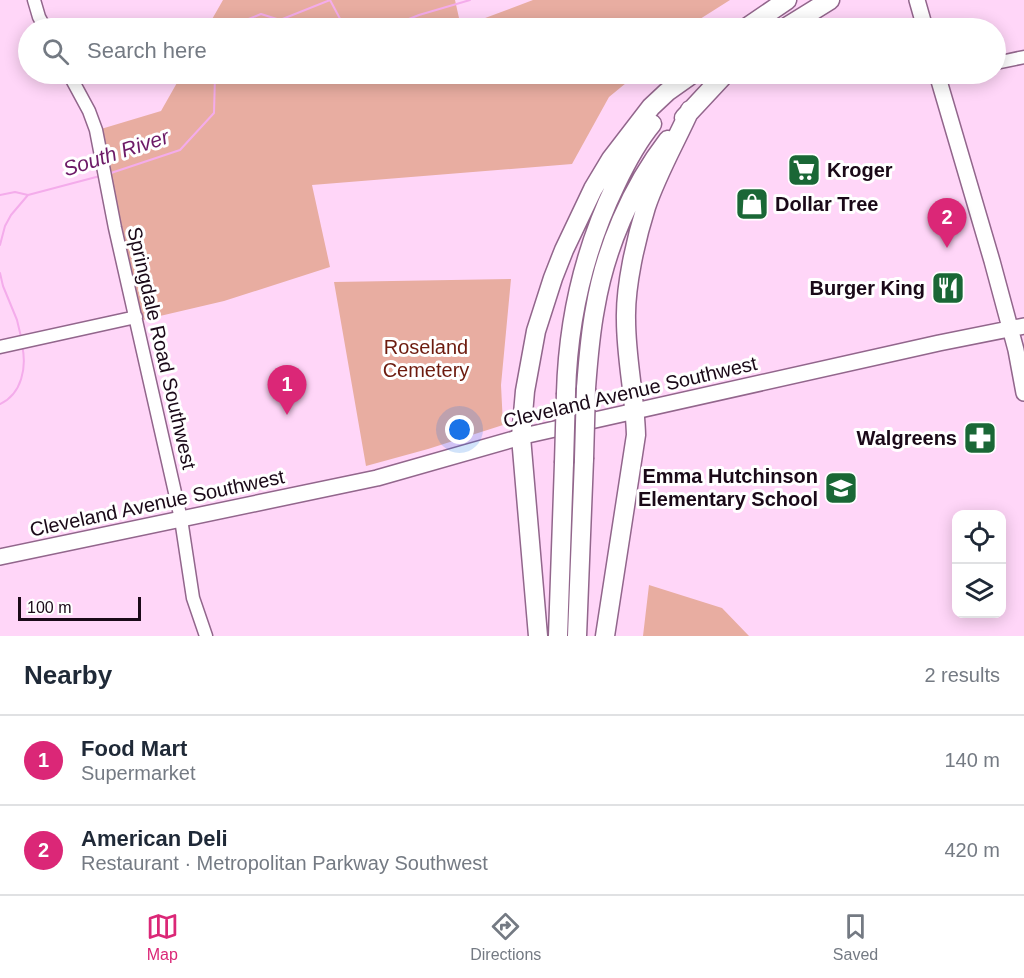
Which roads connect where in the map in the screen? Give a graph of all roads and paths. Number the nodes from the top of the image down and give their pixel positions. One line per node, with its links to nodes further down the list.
1 (34, 0): 5 (street)
2 (787, 0): 6 (highway)
3 (830, 0): 7 (highway)
4 (917, 0): 8 (main road)
5 (40, 18)
6 (761, 18)
7 (801, 18)
8 (922, 18)
9 (1024, 57): 10 (street)
10 (1006, 61)
11 (74, 84): 17 (street, Springdale Road Southwest)
12 (678, 84): 22 (highway)
13 (684, 84): 27 (highway, bridge)
14 (715, 84): 16 (highway)
15 (944, 84): 18 (main road)
16 (690, 110): 21 (highway); 28 (highway, bridge)
17 (136, 317): 19 (street); 23 (street, Springdale Road Southwest)
18 (1017, 328): 20 (main road); 21 (main road, Cleveland Avenue Southwest)
19 (0, 347)
20 (1024, 393)
21 (635, 411): 22 (main road, Cleveland Avenue Southwest); 29 (highway)
22 (521, 437): 23 (main road, Cleveland Avenue Southwest); 26 (highway)
23 (181, 519): 24 (main road, Cleveland Avenue Southwest); 25 (street, Springdale Road Southwest)
24 (0, 557)
25 (206, 636)
26 (538, 636)
27 (558, 636)
28 (578, 636)
29 (605, 636)

